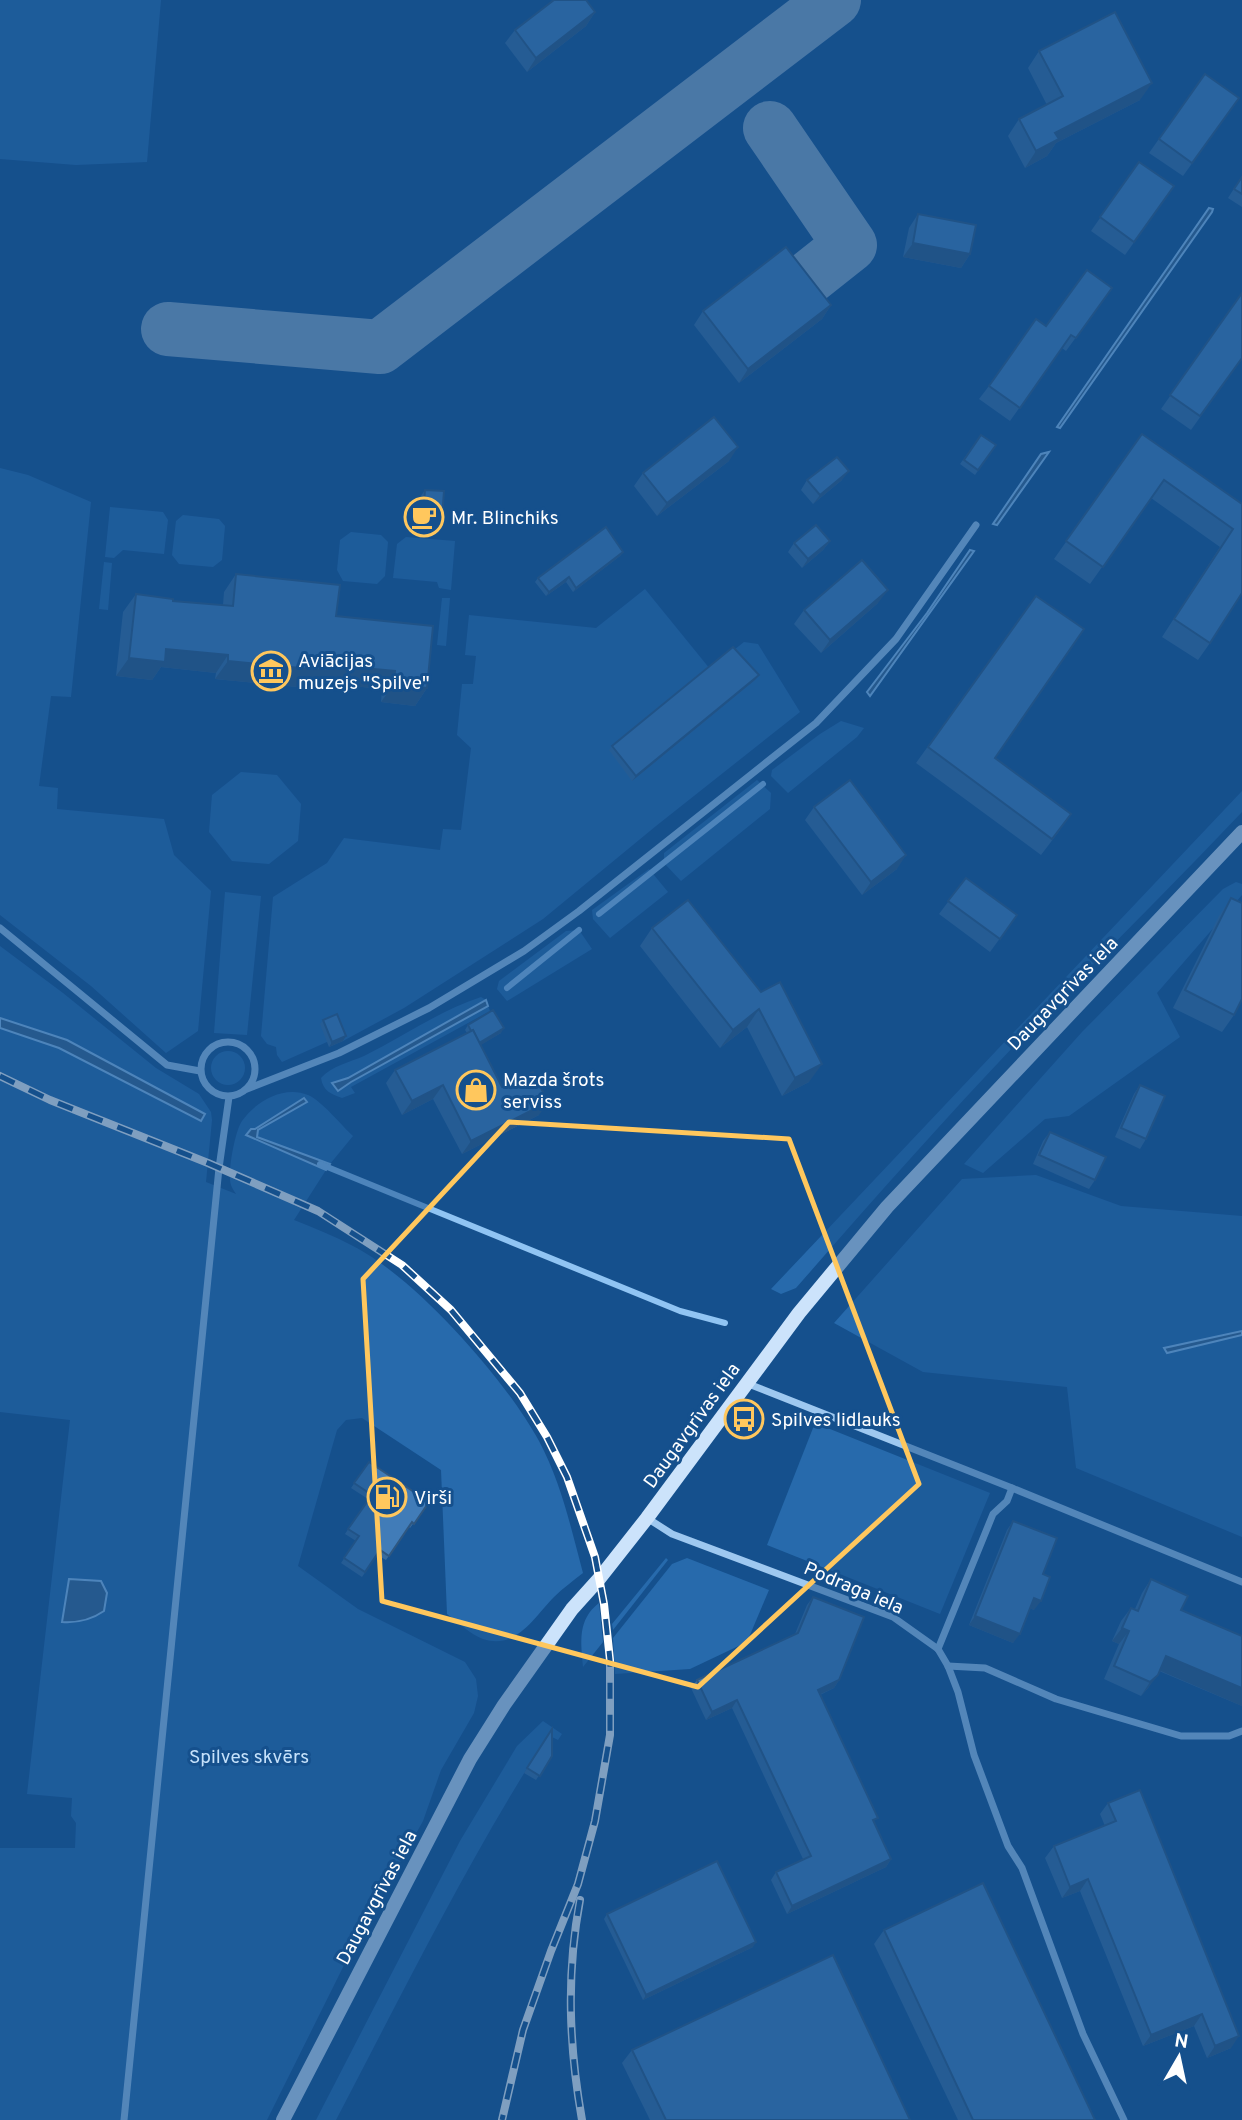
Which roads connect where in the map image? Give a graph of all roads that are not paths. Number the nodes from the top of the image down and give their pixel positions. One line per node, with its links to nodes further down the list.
1 (976, 525): 5 (street)
2 (1242, 832): 7 (main road, Daugavgrīvas iela)
3 (0, 928): 4 (street)
4 (200, 1071): 5 (street); 6 (street)
5 (247, 1089): 6 (street)
6 (229, 1097): 14 (street)
7 (746, 1383): 8 (street); 9 (main road, Daugavgrīvas iela)
8 (1012, 1488): 10 (street); 11 (street)
9 (647, 1518): 11 (street, Podraga iela); 15 (main road, Daugavgrīvas iela)
10 (1242, 1582)
11 (938, 1649): 12 (street, Podraga iela)
12 (948, 1666): 13 (street); 16 (street, Podraga iela)
13 (1242, 1731)
14 (124, 2120)
15 (283, 2120)
16 (1124, 2120)

